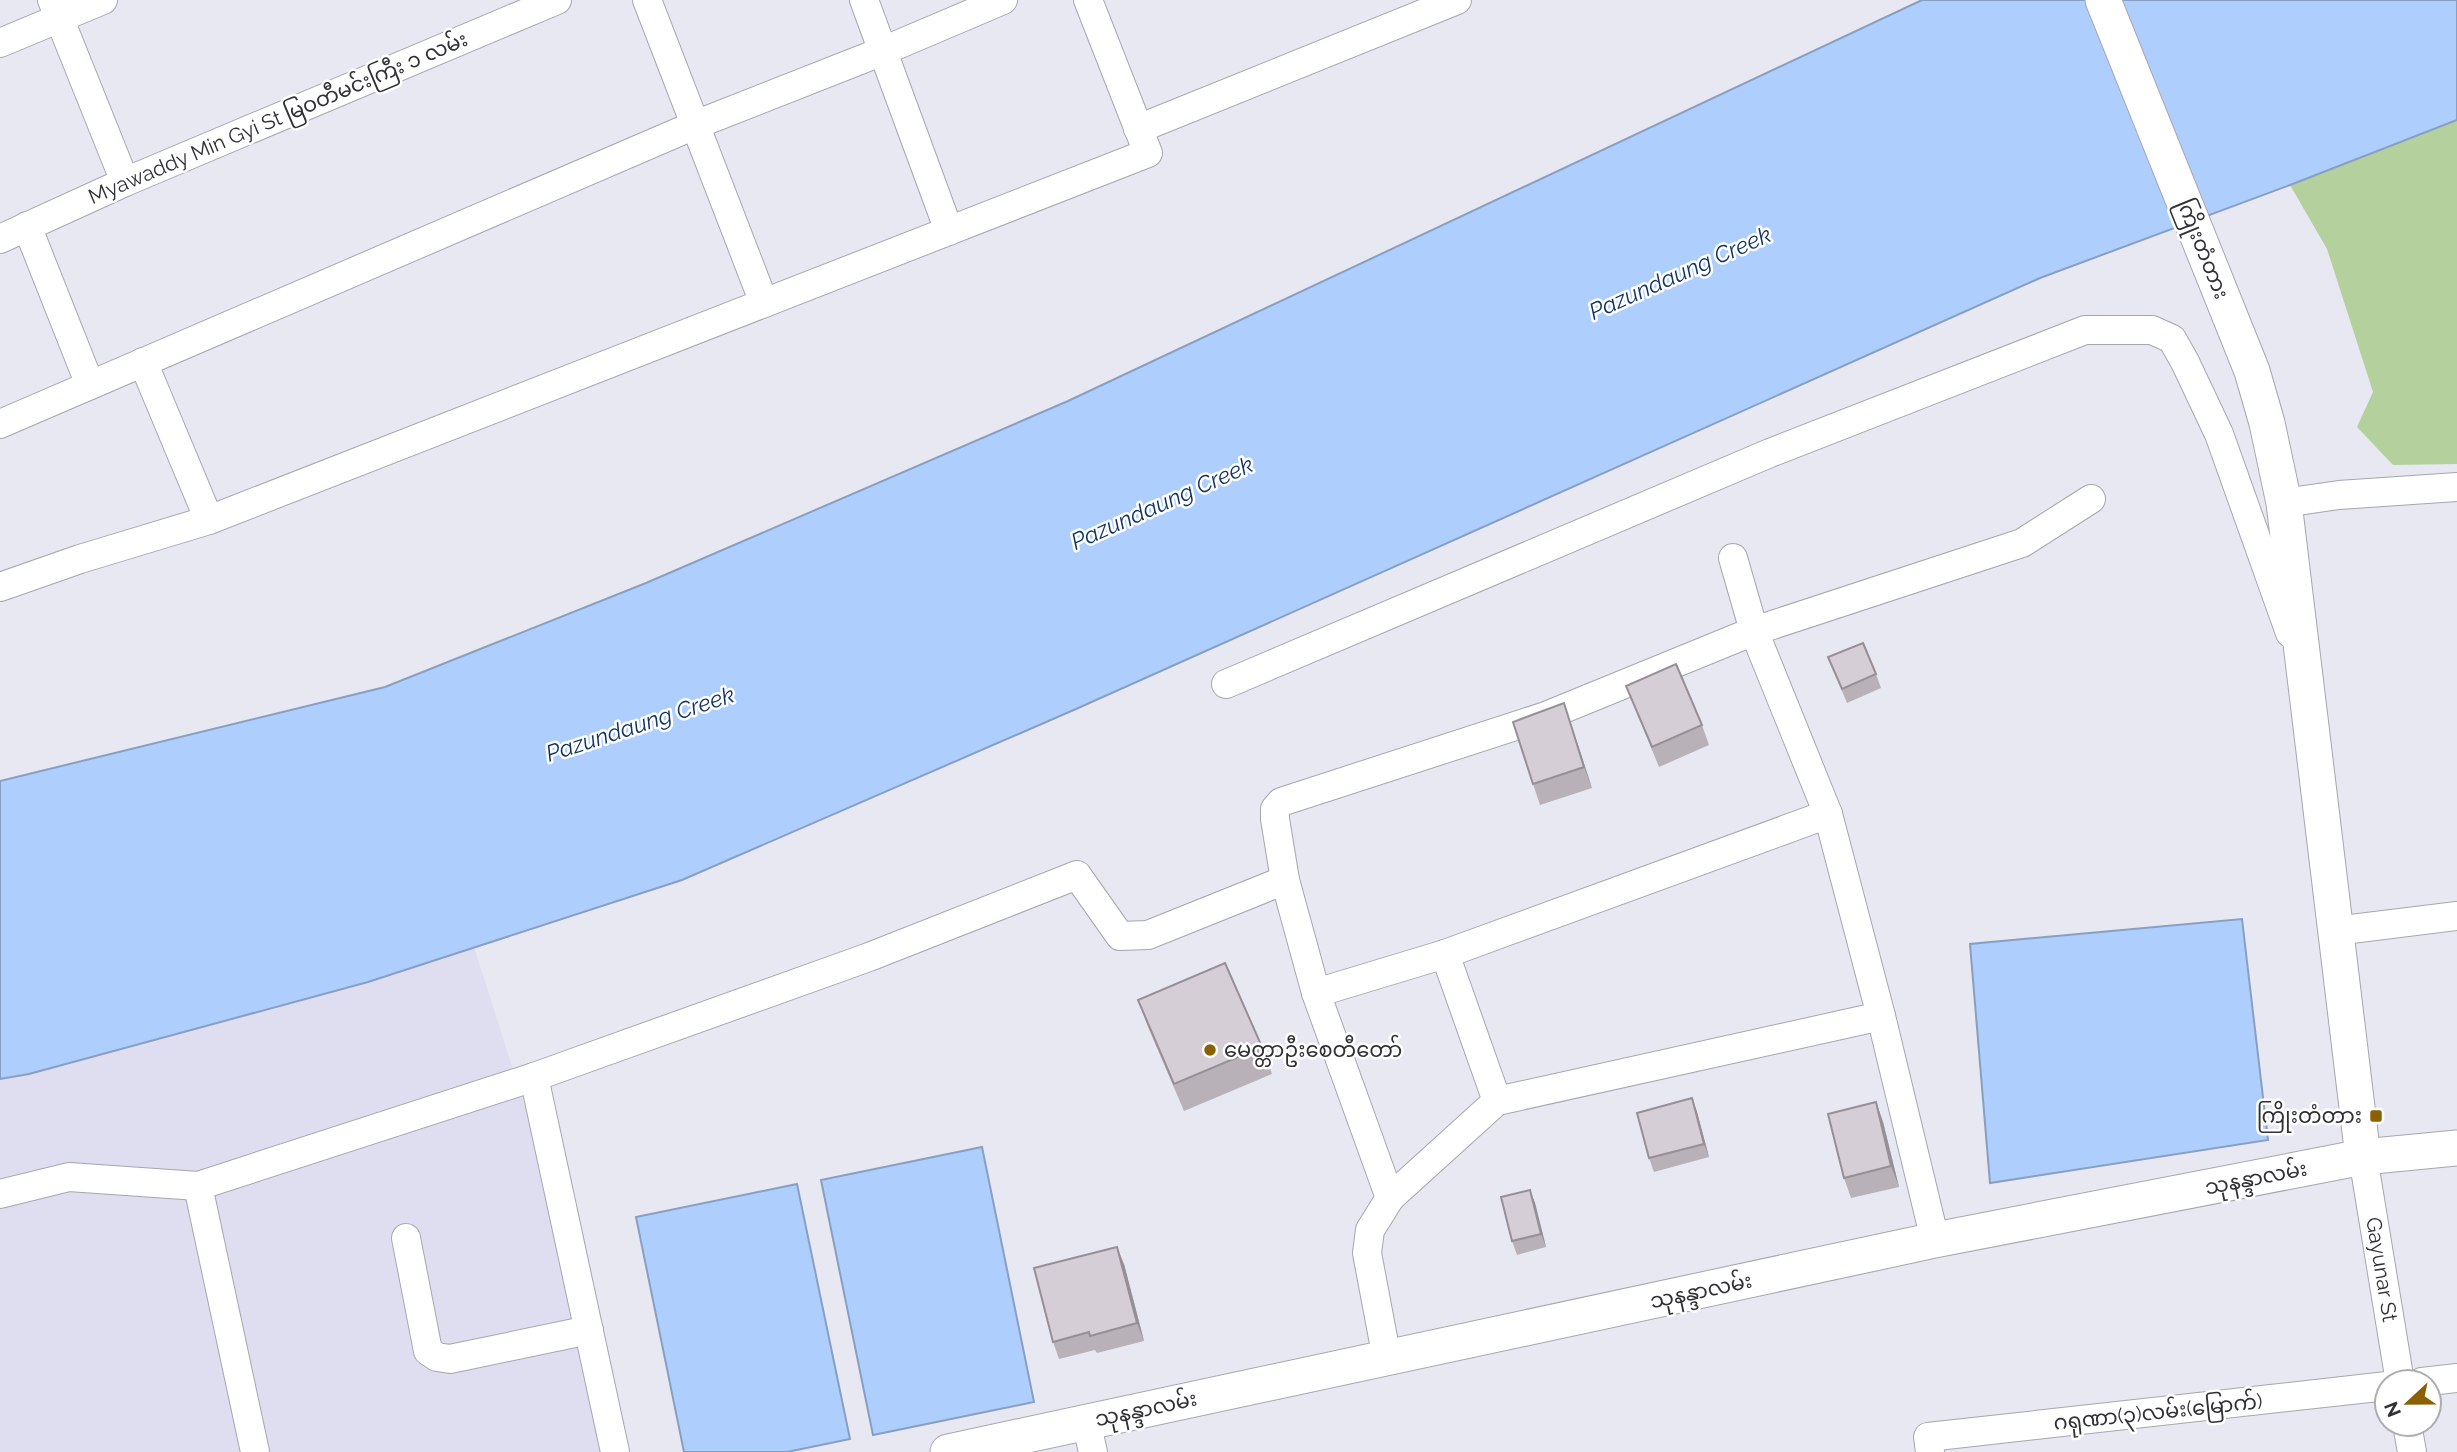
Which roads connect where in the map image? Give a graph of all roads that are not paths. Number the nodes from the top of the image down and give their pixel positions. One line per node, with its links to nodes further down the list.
1 (103, 0): 9 (street)
2 (557, 0): 14 (street, Myawaddy Min Gyi St မြဝတီမင်းကြီး ၁ လမ်း)
3 (647, 0): 12 (street)
4 (864, 0): 11 (street)
5 (1003, 0): 11 (street)
6 (1088, 0): 13 (street)
7 (1457, 0): 13 (street)
8 (2103, 0): 23 (main road, ကြိုးတံတား)
9 (56, 9): 10 (street); 14 (street)
10 (0, 43)
11 (883, 51): 12 (street); 16 (street)
12 (695, 125): 18 (street); 19 (street)
13 (1143, 141): 16 (street)
14 (125, 182): 15 (street, Myawaddy Min Gyi St မြဝတီမင်းကြီး ၁ လမ်း)
15 (27, 226): 17 (street, Myawaddy Min Gyi St မြဝတီမင်းကြီး ၁ လမ်း); 20 (street)
16 (948, 231): 18 (street)
17 (0, 239)
18 (764, 303): 25 (street)
19 (144, 362): 20 (street); 25 (street)
20 (90, 385): 21 (street)
21 (0, 424)
22 (2457, 487): 23 (street)
23 (2282, 497): 29 (main road, ကြိုးတံတား)
24 (2091, 499): 28 (street)
25 (209, 520): 27 (street)
26 (1733, 558): 28 (street)
27 (0, 587)
28 (1754, 631): 31 (street); 32 (street)
29 (2304, 672): 30 (street); 34 (main road, ကြိုးတံတား)
30 (1226, 684)
31 (1828, 814): 35 (street); 37 (street)
32 (1285, 880): 36 (street); 38 (street)
33 (2457, 916): 34 (street)
34 (2335, 930): 41 (main road, ကြိုးတံတား)
35 (1445, 954): 36 (street); 39 (street)
36 (1316, 993): 44 (street)
37 (1881, 1016): 39 (street); 46 (street)
38 (534, 1077): 42 (street); 47 (street)
39 (1497, 1101): 44 (street)
40 (2457, 1149): 41 (main road, သုနန္ဒာလမ်း)
41 (2363, 1157): 46 (main road, သုနန္ဒာလမ်း); 49 (street, Gayunar St)
42 (198, 1186): 43 (street); 53 (street)
43 (0, 1194)
44 (1390, 1198): 48 (street)
45 (406, 1238): 47 (street)
46 (1935, 1240): 48 (main road, သုနန္ဒာလမ်း)
47 (589, 1329): 54 (street)
48 (1387, 1359): 51 (main road, သုနန္ဒာလမ်း)
49 (2398, 1368)
50 (2373, 1388): 52 (street, ဂရုဏာ(၃)လမ်း(မြောက်))
51 (1089, 1437): 55 (main road, သုနန္ဒာလမ်း)
52 (1929, 1445)
53 (255, 1452)
54 (615, 1452)
55 (948, 1452)

